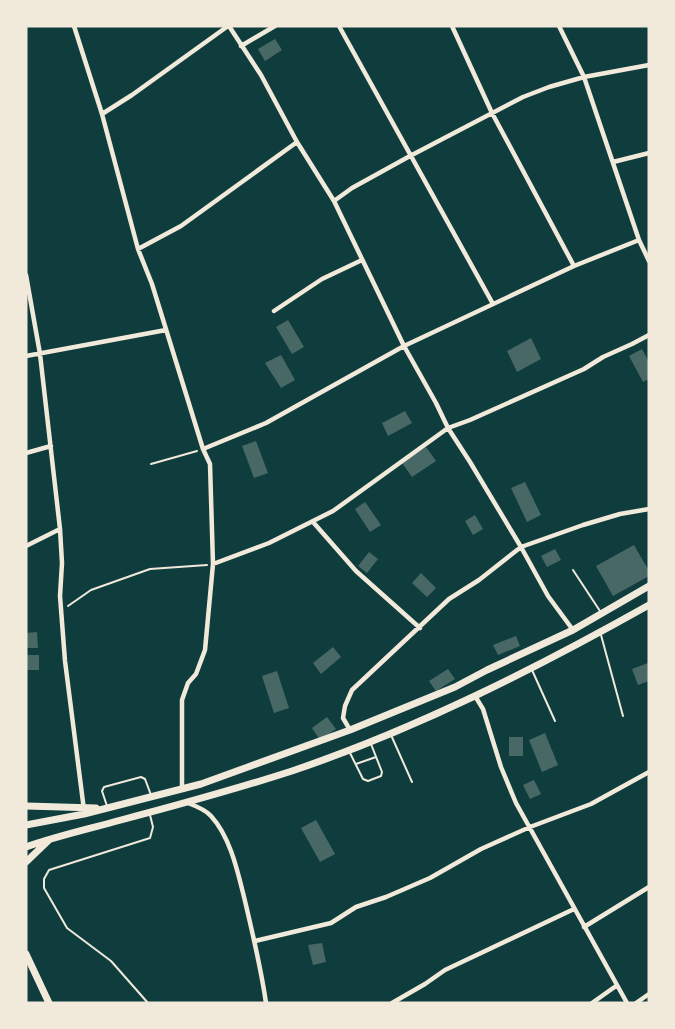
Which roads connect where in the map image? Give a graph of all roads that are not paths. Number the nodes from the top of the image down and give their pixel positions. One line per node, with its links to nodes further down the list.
1 (74, 26): 11 (street)
2 (228, 26): 7 (street); 11 (street)
3 (275, 26): 7 (street)
4 (339, 26): 14 (street)
5 (452, 26): 10 (street)
6 (559, 26): 9 (street)
7 (241, 46): 12 (street)
8 (649, 65): 9 (street)
9 (584, 77): 10 (street); 15 (street)
10 (492, 113): 14 (street); 21 (street)
11 (102, 114): 18 (street)
12 (297, 142): 16 (street); 18 (street)
13 (649, 152): 15 (street)
14 (410, 156): 16 (street); 23 (street)
15 (613, 162): 17 (street)
16 (334, 201): 19 (street)
17 (639, 240): 20 (street); 21 (street)
18 (138, 249): 25 (street)
19 (362, 260): 24 (street); 27 (street)
20 (649, 261)
21 (574, 266): 23 (street)
22 (26, 275): 28 (street)
23 (493, 304): 27 (street)
24 (274, 311)
25 (166, 330): 28 (street); 32 (street)
26 (649, 335): 30 (street)
27 (404, 346): 30 (street); 32 (street)
28 (40, 354): 29 (street); 31 (street)
29 (26, 356)
30 (448, 428): 35 (street); 38 (street)
31 (51, 446): 33 (street); 36 (street)
32 (203, 449): 39 (street)
33 (26, 453)
34 (649, 509): 38 (street)
35 (313, 522): 39 (street); 44 (street)
36 (60, 528): 37 (street); 64 (street)
37 (26, 546)
38 (521, 547): 44 (street); 45 (street)
39 (214, 564): 59 (street)
40 (573, 570): 43 (lane)
41 (649, 586): 43 (highway)
42 (649, 605): 46 (highway)
43 (602, 613): 45 (highway)
44 (420, 628): 51 (street)
45 (573, 630): 51 (highway)
46 (600, 633): 47 (highway); 49 (lane)
47 (531, 667): 48 (highway); 50 (lane)
48 (476, 696): 52 (highway); 67 (street)
49 (623, 716)
50 (555, 721)
51 (350, 730): 59 (highway)
52 (390, 733): 53 (highway); 58 (lane)
53 (370, 742): 54 (highway); 55 (lane)
54 (348, 750): 56 (lane); 61 (highway)
55 (376, 757): 56 (lane); 56 (lane)
56 (356, 764)
57 (649, 772): 67 (street)
58 (412, 782)
59 (182, 789): 60 (highway)
60 (151, 797): 63 (highway); 63 (lane)
61 (187, 802): 65 (highway); 74 (street)
62 (26, 806): 64 (highway)
63 (106, 808): 64 (highway)
64 (84, 811): 66 (highway)
65 (149, 812): 68 (highway); 79 (lane)
66 (26, 825)
67 (530, 827): 72 (street); 74 (street)
68 (52, 838): 69 (highway); 70 (highway)
69 (26, 847)
70 (26, 862)
71 (649, 887): 73 (street)
72 (574, 909): 73 (street); 81 (street)
73 (584, 927): 76 (street)
74 (255, 941): 80 (street)
75 (26, 954): 78 (highway)
76 (616, 986): 82 (street); 83 (street)
77 (649, 994): 84 (street)
78 (49, 1003)
79 (148, 1003)
80 (266, 1003)
81 (392, 1003)
82 (592, 1003)
83 (627, 1003)
84 (636, 1003)

